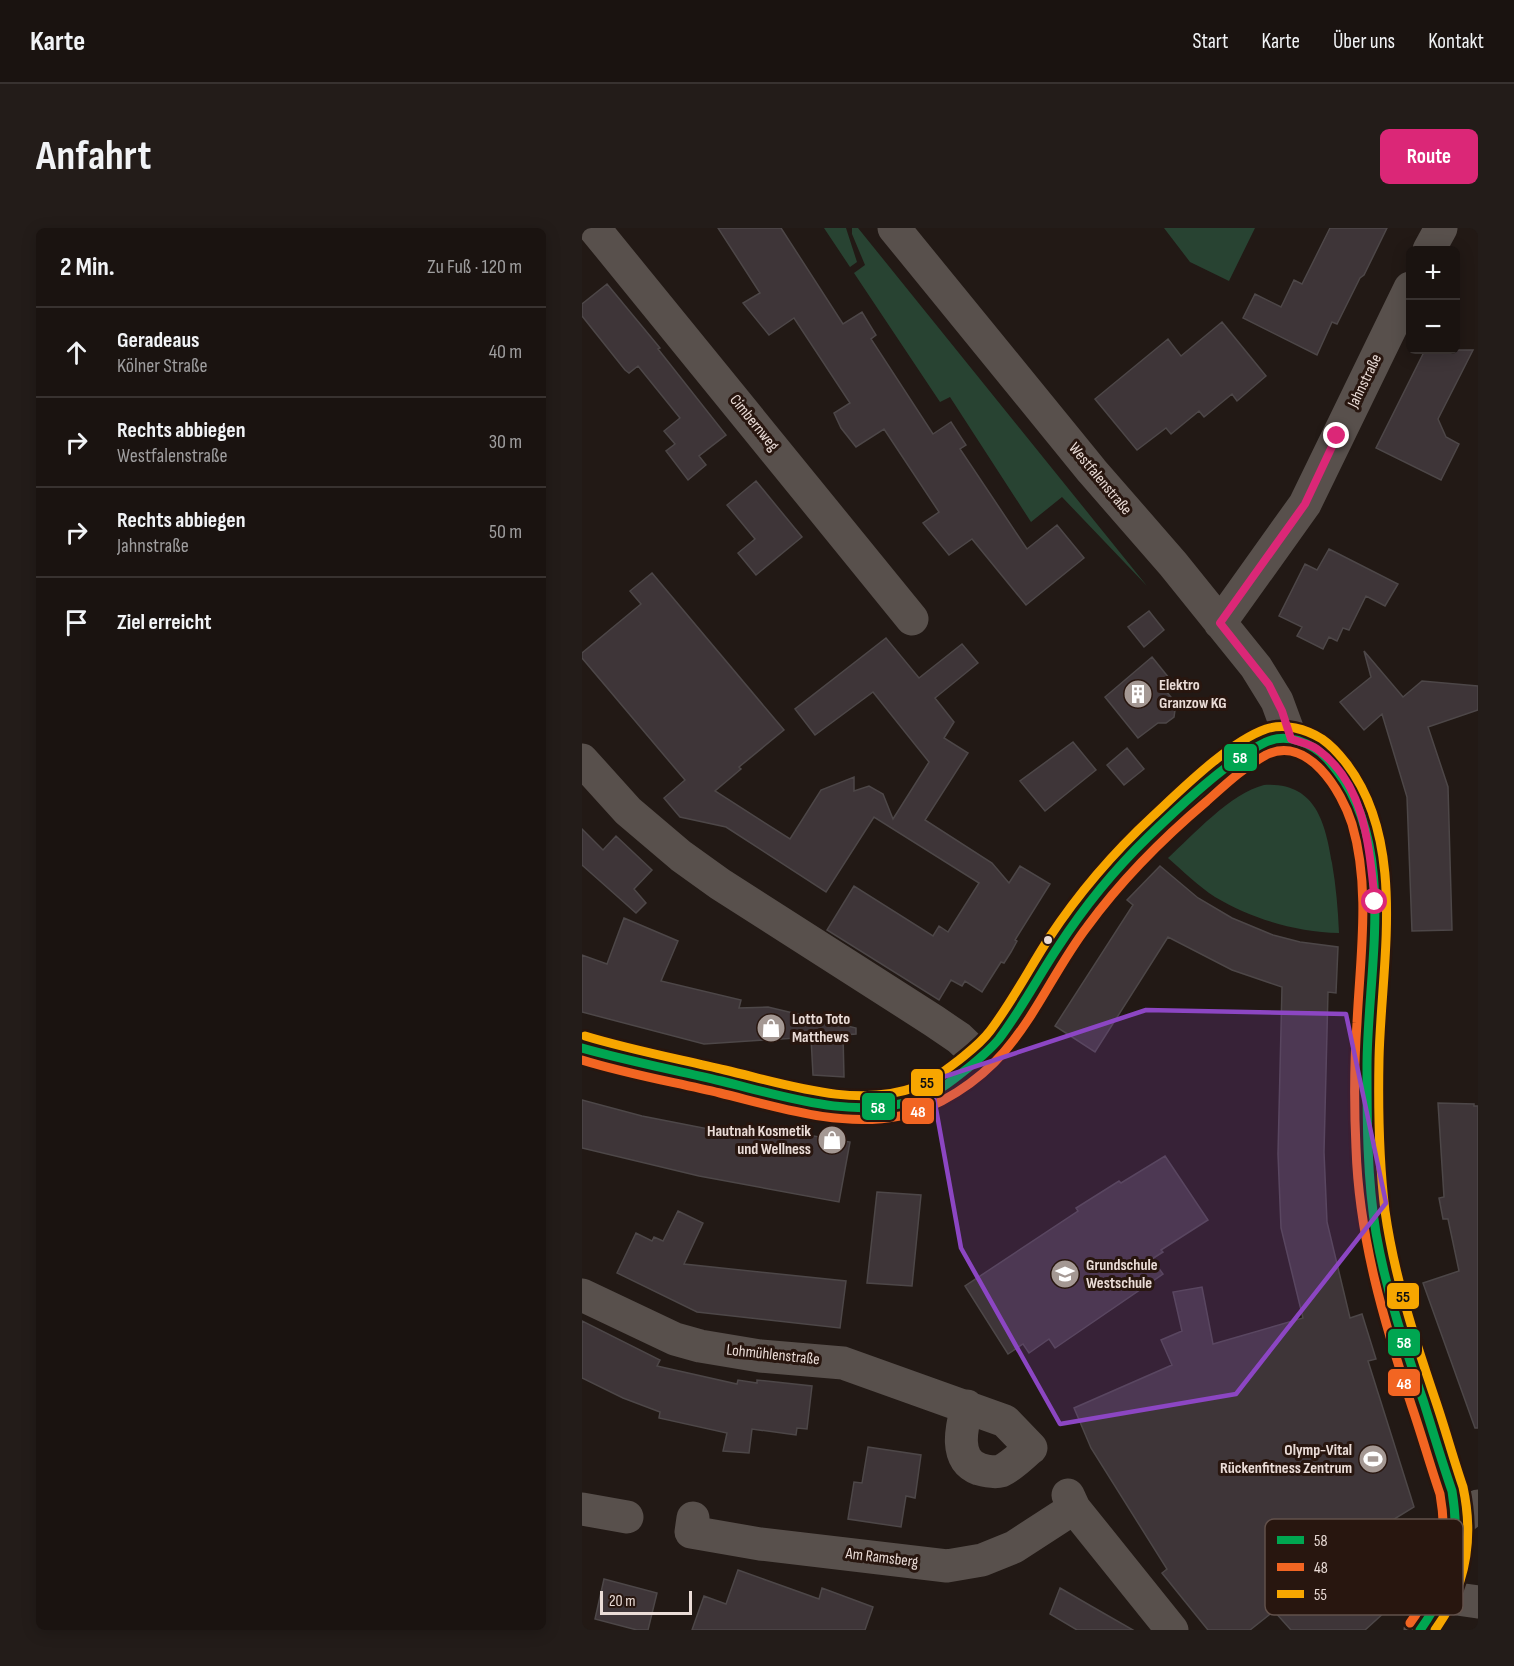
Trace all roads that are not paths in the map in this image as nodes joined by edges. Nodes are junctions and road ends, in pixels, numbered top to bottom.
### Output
1 (594, 228) edge
2 (894, 228) edge
3 (1441, 228) edge
4 (1431, 246) edge
5 (1406, 296) edge
6 (912, 619) dead end
7 (1220, 623) junction
8 (1291, 739) junction
9 (582, 760) edge
10 (582, 1048) edge
11 (980, 1058) junction
12 (582, 1295) edge
13 (967, 1406) dead end
14 (582, 1509) edge
15 (1468, 1514) edge
16 (627, 1517) dead end
17 (693, 1518) dead end
18 (1463, 1532) edge
19 (1463, 1600) edge
20 (1478, 1602) edge
21 (1430, 1615) edge
22 (1172, 1630) edge
23 (1420, 1630) edge

1 - 6 street, Cimbernweg
2 - 7 street, Westfalenstraße
3 - 4 street
5 - 7 street, Jahnstraße
7 - 8 street, Westfalenstraße
8 - 11 main road
8 - 15 main road
9 - 11 street
10 - 11 main road
12 - 13 street, Lohmühlenstraße
14 - 16 street
15 - 18 main road
17 - 22 street, Am Ramsberg
19 - 20 street
21 - 23 main road

